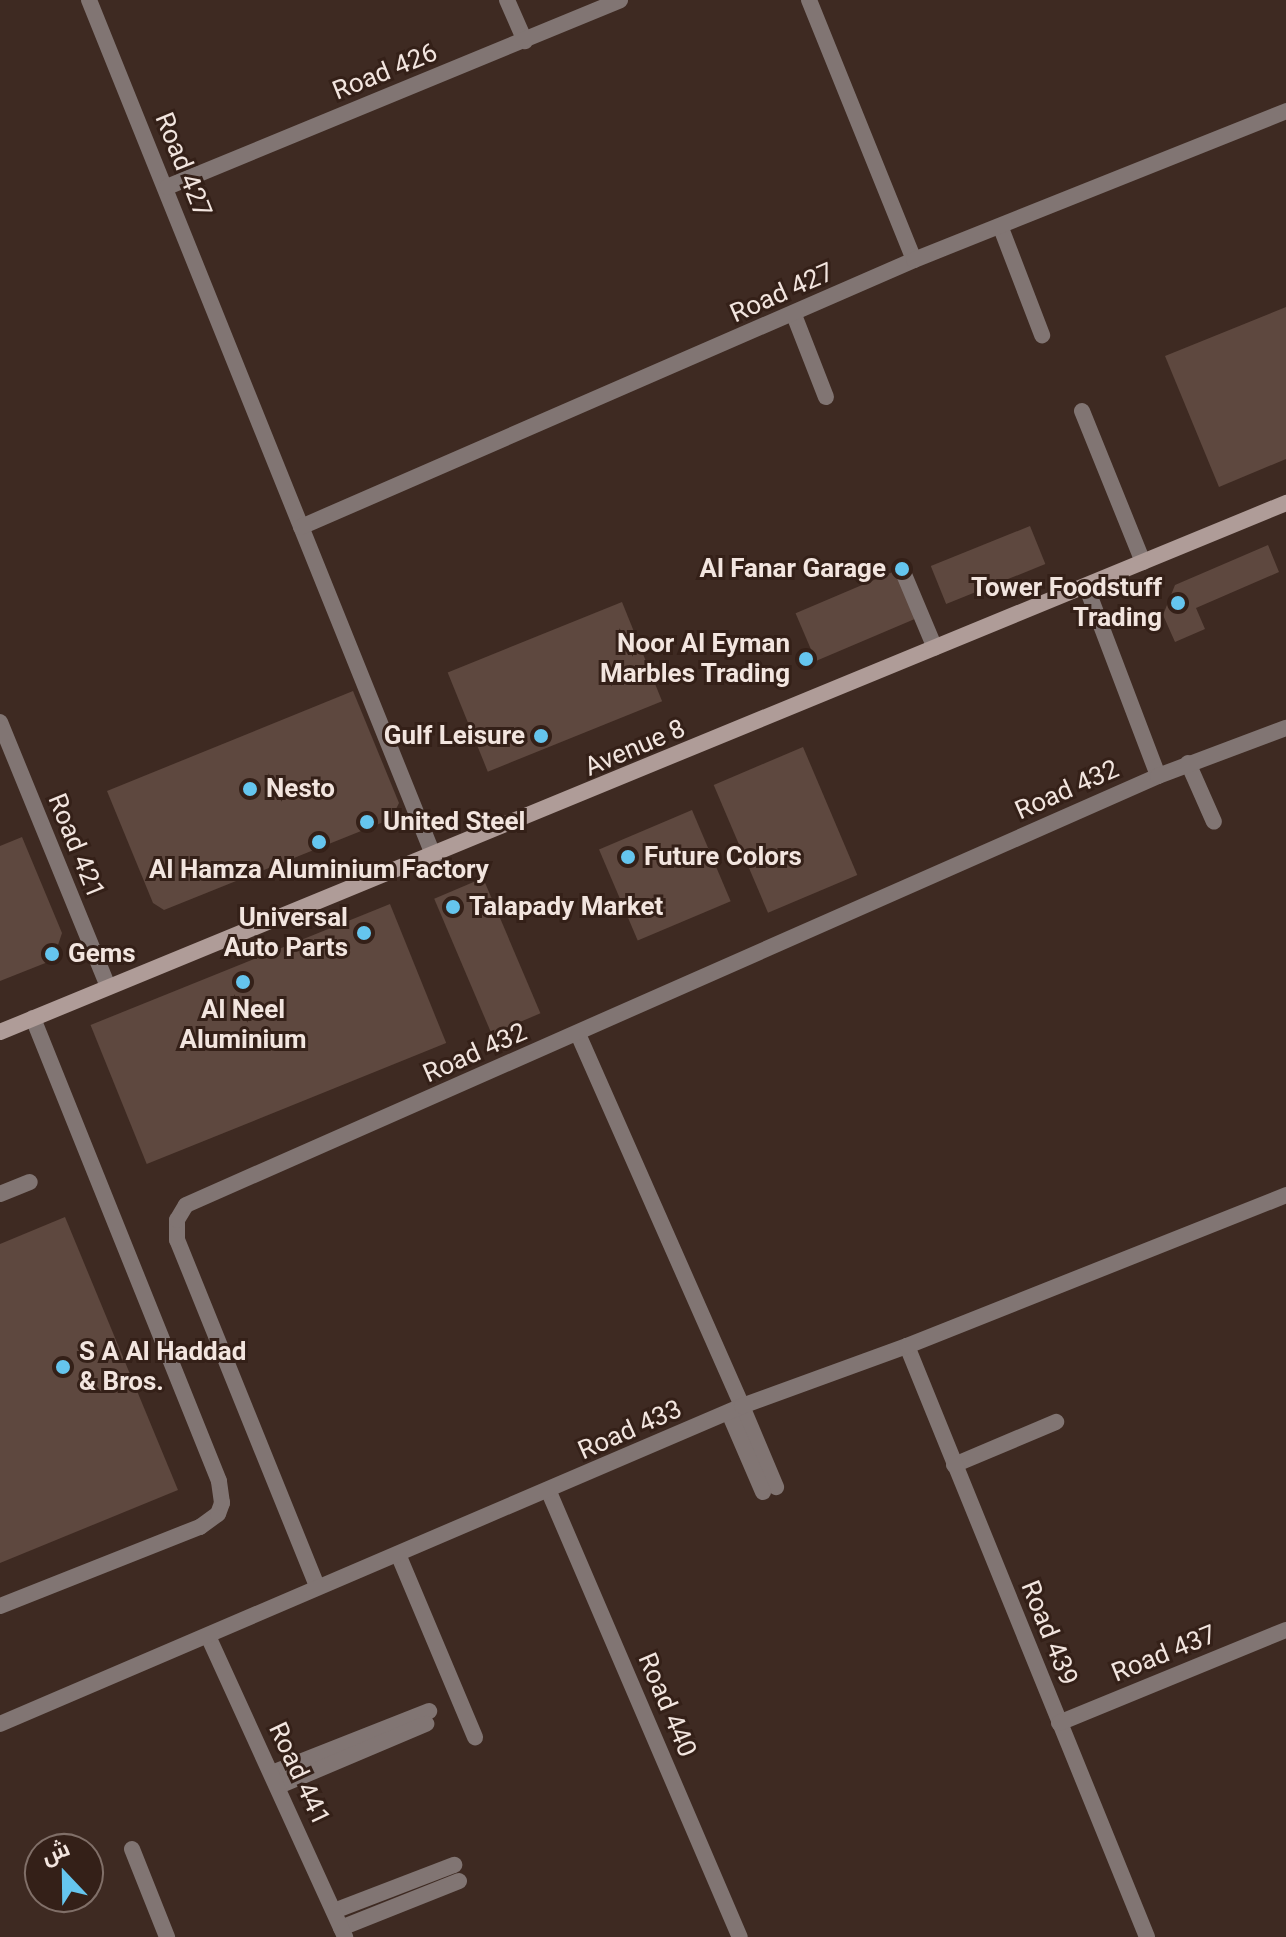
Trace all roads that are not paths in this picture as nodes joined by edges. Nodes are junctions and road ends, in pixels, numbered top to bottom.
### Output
1 (89, 0) edge
2 (507, 0) edge
3 (620, 0) edge
4 (809, 0) edge
5 (525, 41) junction
6 (1286, 111) edge
7 (167, 187) junction
8 (1001, 228) junction
9 (914, 260) junction
10 (794, 315) junction
11 (1042, 335) dead end
12 (826, 397) dead end
13 (1082, 411) dead end
14 (1286, 503) edge
15 (301, 527) junction
16 (1143, 562) junction
17 (903, 572) dead end
18 (1086, 586) junction
19 (935, 648) junction
20 (0, 722) edge
21 (1286, 728) edge
22 (1184, 765) junction
23 (1158, 776) junction
24 (1209, 824) dead end
25 (434, 857) junction
26 (108, 987) junction
27 (33, 1018) junction
28 (0, 1032) edge
29 (578, 1034) junction
30 (30, 1182) dead end
31 (0, 1194) edge
32 (1286, 1195) edge
33 (907, 1346) junction
34 (735, 1409) junction
35 (1056, 1422) dead end
36 (954, 1465) junction
37 (769, 1490) dead end
38 (549, 1492) junction
39 (398, 1554) junction
40 (317, 1586) junction
41 (0, 1606) edge
42 (1286, 1630) edge
43 (208, 1636) junction
44 (428, 1717) dead end
45 (1059, 1723) junction
46 (0, 1724) edge
47 (475, 1737) dead end
48 (276, 1780) junction
49 (132, 1849) dead end
50 (334, 1911) junction
51 (341, 1934) edge
52 (167, 1937) edge
53 (740, 1937) edge
54 (1147, 1937) edge

1 - 7 street, Road 427
2 - 5 street
3 - 5 street, Road 426
4 - 9 street
5 - 7 street, Road 426
6 - 8 street, Road 427
7 - 15 street, Road 427
8 - 9 street, Road 427
8 - 11 street
9 - 10 street, Road 427
10 - 12 street
10 - 15 street, Road 427
13 - 16 street
14 - 16 street, Avenue 8
15 - 25 street, Road 427
16 - 18 street, Avenue 8
17 - 19 street
18 - 19 street, Avenue 8
18 - 23 street, Road 432
19 - 25 street, Avenue 8
20 - 26 street, Road 421
21 - 22 street, Road 432
22 - 23 street, Road 432
22 - 24 street
23 - 29 street, Road 432
25 - 26 street, Avenue 8
26 - 27 street, Avenue 8
27 - 28 street, Avenue 8
27 - 41 street
29 - 34 street
29 - 40 street, Road 432
30 - 31 street
32 - 33 street, Road 433
33 - 34 street, Road 433
33 - 36 street, Road 439
34 - 37 street
34 - 38 street, Road 433
35 - 36 street
36 - 45 street, Road 439
38 - 39 street, Road 433
38 - 53 street, Road 440
39 - 40 street, Road 433
39 - 47 street
40 - 43 street, Road 433
42 - 45 street, Road 437
43 - 46 street, Road 433
43 - 48 street, Road 441
44 - 48 street
45 - 54 street, Road 439
48 - 50 street, Road 441
49 - 52 street
50 - 51 street, Road 441
50 - 51 street

